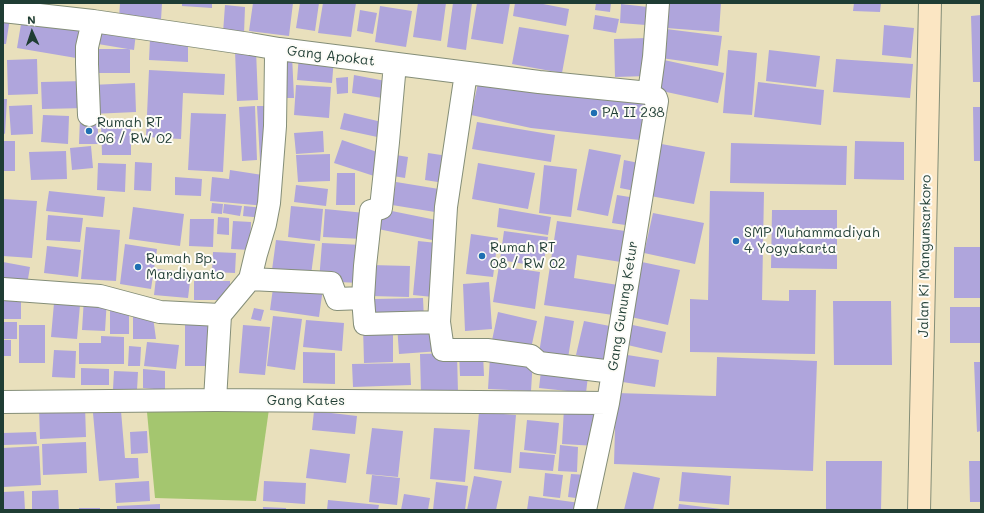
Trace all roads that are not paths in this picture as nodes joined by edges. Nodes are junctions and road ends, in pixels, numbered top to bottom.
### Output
1 (658, 3) edge
2 (930, 3) edge
3 (3, 11) edge
4 (93, 21) junction
5 (278, 49) junction
6 (395, 64) junction
7 (466, 73) junction
8 (653, 97) junction
9 (89, 115) dead end
10 (250, 279) junction
11 (3, 289) edge
12 (363, 298) junction
13 (220, 315) junction
14 (439, 322) junction
15 (613, 372) junction
16 (215, 400) junction
17 (3, 402) edge
18 (608, 403) junction
19 (585, 510) edge
20 (919, 510) edge

1 - 8 street, Gang Gunung Ketur
2 - 20 main road, Jalan Ki Mangunsarkoro
3 - 4 street, Gang Apokat
4 - 5 street, Gang Apokat
4 - 9 street
5 - 6 street, Gang Apokat
5 - 10 street
6 - 7 street, Gang Apokat
6 - 12 street
7 - 8 street, Gang Apokat
7 - 14 street
8 - 15 street, Gang Gunung Ketur
10 - 12 street
10 - 13 street
11 - 13 street
12 - 14 street
13 - 16 street
14 - 15 street
15 - 18 street, Gang Gunung Ketur
16 - 17 street, Gang Kates
16 - 18 street, Gang Kates
18 - 19 street, Gang Gunung Ketur

